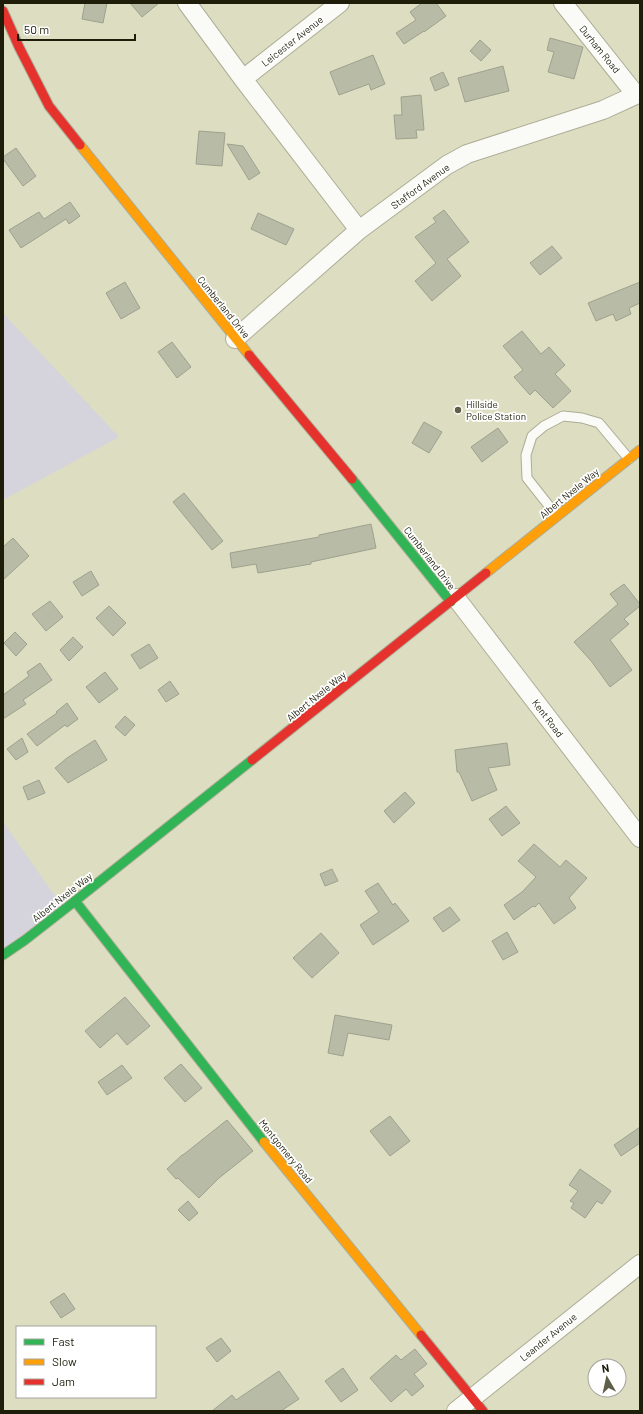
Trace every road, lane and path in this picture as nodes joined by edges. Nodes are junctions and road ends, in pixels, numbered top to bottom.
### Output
1 (187, 3) edge
2 (340, 3) edge
3 (563, 3) edge
4 (3, 11) edge
5 (243, 79) junction
6 (638, 94) edge
7 (360, 230) junction
8 (235, 339) junction
9 (640, 450) edge
10 (629, 459) junction
11 (558, 516) junction
12 (454, 600) junction
13 (640, 838) edge
14 (75, 901) junction
15 (3, 955) edge
16 (640, 1264) edge
17 (477, 1404) edge
18 (456, 1411) edge

1 - 5 street
2 - 5 street, Leicester Avenue
3 - 6 street, Durham Road
4 - 8 street, Cumberland Drive
5 - 7 street
6 - 7 street, Stafford Avenue
7 - 8 street, Stafford Avenue
8 - 12 street, Cumberland Drive
9 - 10 street, Albert Nxele Way
10 - 11 street, Albert Nxele Way
10 - 11 lane
11 - 12 street, Albert Nxele Way
12 - 13 street, Kent Road
12 - 14 street, Albert Nxele Way
14 - 15 street, Albert Nxele Way
14 - 17 street, Montgomery Road
16 - 17 street, Leander Avenue
17 - 18 street, Leander Avenue

